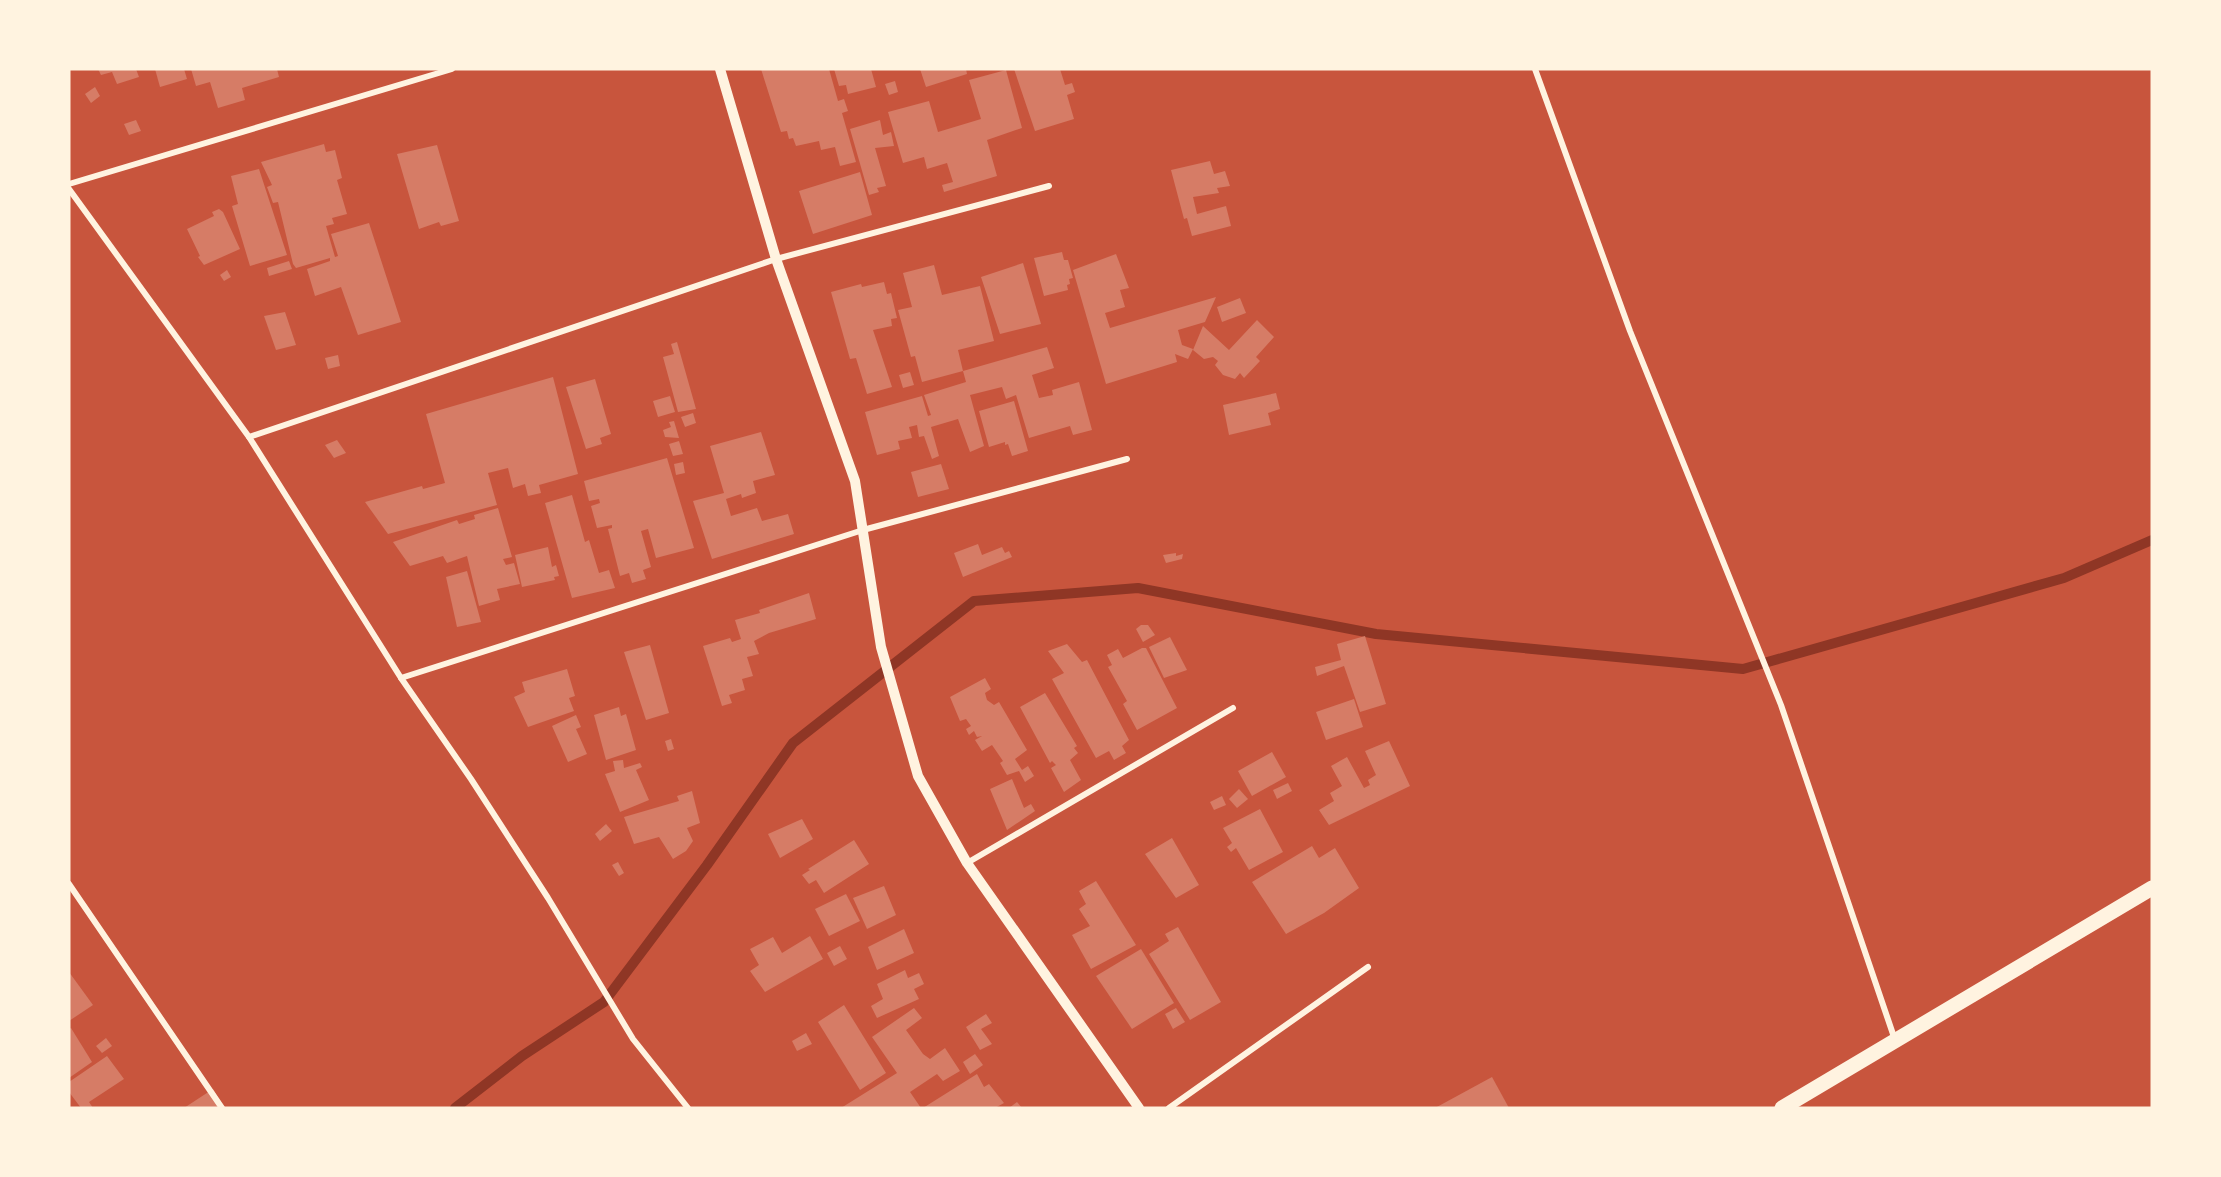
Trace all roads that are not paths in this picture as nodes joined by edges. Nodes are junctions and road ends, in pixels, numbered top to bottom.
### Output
1 (452, 69) edge
2 (720, 69) edge
3 (1534, 69) edge
4 (1049, 186) dead end
5 (69, 187) edge
6 (776, 259) junction
7 (249, 437) junction
8 (1127, 459) dead end
9 (863, 530) junction
10 (401, 678) junction
11 (1233, 708) dead end
12 (967, 863) junction
13 (69, 884) edge
14 (2152, 888) edge
15 (1368, 967) dead end
16 (1895, 1040) junction
17 (222, 1108) edge
18 (688, 1108) edge
19 (1139, 1108) edge
20 (1169, 1108) edge
21 (1782, 1108) edge

1 - 5 street
2 - 6 street
3 - 16 street
4 - 6 street
5 - 7 street
6 - 7 street
6 - 9 street
7 - 10 street
8 - 9 street
9 - 10 street
9 - 12 street
10 - 18 street
11 - 12 street
12 - 19 street
13 - 17 street
14 - 16 main road
15 - 20 street
16 - 21 main road

